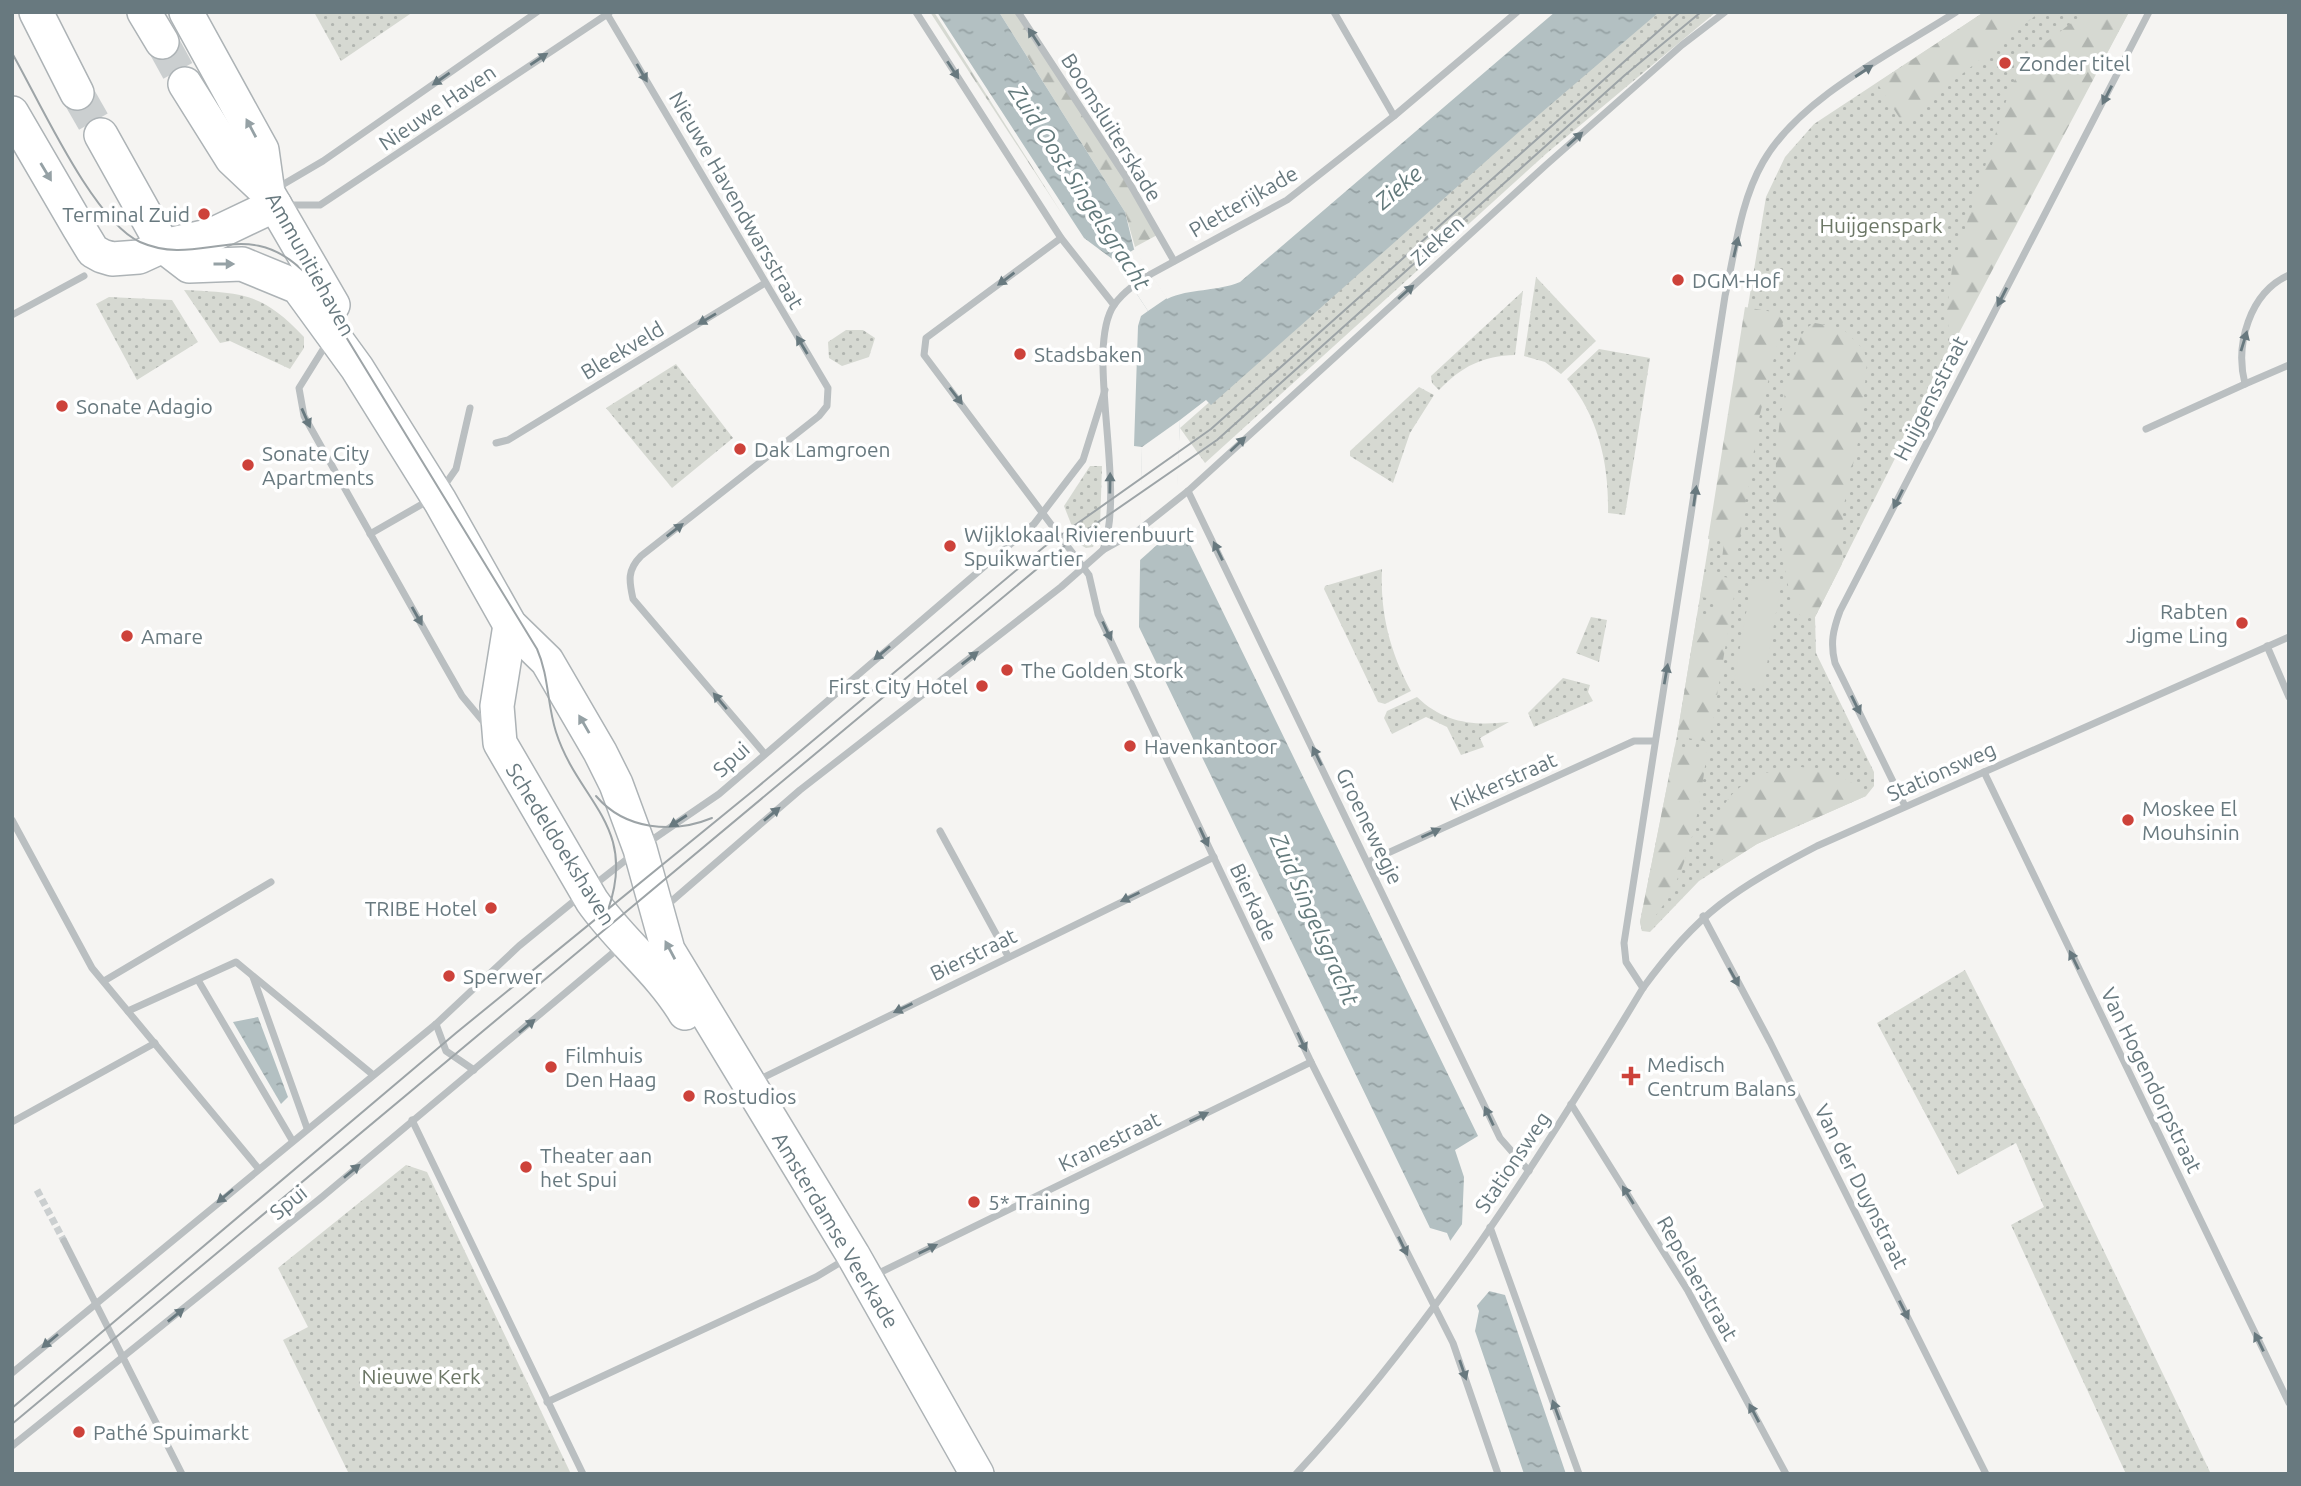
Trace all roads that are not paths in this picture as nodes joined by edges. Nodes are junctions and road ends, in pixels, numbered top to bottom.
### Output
1 (36, 12) edge
2 (144, 12) edge
3 (186, 12) edge
4 (537, 12) edge
5 (916, 12) edge
6 (1018, 12) edge
7 (1334, 12) edge
8 (1517, 12) edge
9 (1725, 12) edge
10 (1956, 12) edge
11 (2150, 12) edge
12 (608, 13) edge
13 (162, 42) tunnel mouth
14 (185, 84) tunnel mouth
15 (77, 93) tunnel mouth
16 (12, 113) edge
17 (1394, 116) junction
18 (101, 135) tunnel mouth
19 (272, 199) junction
20 (1061, 238) junction
21 (151, 251) junction
22 (1174, 261) junction
23 (2289, 275) edge
24 (84, 276) dead end
25 (765, 283) junction
26 (1114, 305) junction
27 (12, 315) edge
28 (331, 336) junction
29 (2289, 365) edge
30 (357, 368) junction
31 (2245, 384) junction
32 (1105, 390) junction
33 (470, 408) dead end
34 (2146, 429) dead end
35 (496, 443) dead end
36 (1188, 491) junction
37 (436, 496) junction
38 (1045, 513) junction
39 (370, 534) junction
40 (1103, 550) junction
41 (1085, 568) junction
42 (510, 625) junction
43 (2289, 637) edge
44 (2267, 646) junction
45 (2289, 697) edge
46 (1654, 741) junction
47 (500, 743) junction
48 (764, 753) junction
49 (1984, 772) junction
50 (1905, 806) junction
51 (12, 820) edge
52 (940, 831) dead end
53 (640, 849) junction
54 (1213, 857) junction
55 (1368, 862) junction
56 (271, 883) dead end
57 (586, 892) junction
58 (1703, 916) junction
59 (642, 927) junction
60 (1008, 956) junction
61 (253, 976) junction
62 (198, 980) junction
63 (104, 981) junction
64 (1643, 988) junction
65 (128, 1011) junction
66 (436, 1024) junction
67 (155, 1043) junction
68 (1311, 1062) junction
69 (474, 1070) junction
70 (372, 1074) junction
71 (749, 1085) junction
72 (1571, 1104) junction
73 (412, 1120) junction
74 (12, 1122) edge
75 (307, 1128) junction
76 (292, 1140) junction
77 (258, 1168) junction
78 (1529, 1171) junction
79 (1490, 1227) junction
80 (64, 1241) tunnel mouth
81 (853, 1271) junction
82 (96, 1302) junction
83 (1436, 1307) junction
84 (123, 1358) junction
85 (12, 1373) edge
86 (547, 1402) junction
87 (2289, 1403) edge
88 (12, 1446) edge
89 (182, 1474) edge
90 (583, 1474) edge
91 (955, 1474) edge
92 (977, 1474) edge
93 (1296, 1474) edge
94 (1498, 1474) edge
95 (1579, 1474) edge
96 (1786, 1474) edge
97 (1986, 1474) edge

1 - 15 street
2 - 13 street
19 -> 3 street, Ammunitiehaven
4 -> 19 street, Nieuwe Haven
5 -> 20 street
22 -> 6 street, Boomsluiterskade
7 - 17 street
8 - 17 street, Pletterijkade
36 -> 9 street, Zieken
46 -> 10 street
11 -> 50 street, Huijgensstraat
19 -> 12 street, Nieuwe Haven
12 -> 25 street, Nieuwe Havendwarsstraat
14 - 19 street
16 -> 21 street
17 - 22 street, Pletterijkade
18 - 21 street
19 - 21 street
19 - 30 street, Ammunitiehaven
20 - 26 street
20 -> 38 street, Bierkade
21 -> 28 street, Ammunitiehaven
22 - 26 street, Pletterijkade
31 -> 23 street
24 - 27 street
25 -> 35 street, Bleekveld
48 -> 25 street, Nieuwe Havendwarsstraat
26 - 32 street
28 - 30 street, Ammunitiehaven
28 -> 39 street, Schedeldoekshaven
29 - 31 street
30 - 37 street, Ammunitiehaven
31 - 34 street
32 - 38 street
40 -> 32 street
33 - 37 street
36 - 40 street, Zieken
55 -> 36 street, Groenewegje
37 - 39 street
37 - 42 street, Ammunitiehaven
38 - 41 street, Bierkade
38 -> 48 street, Spui
39 -> 47 street, Schedeldoekshaven
40 - 41 street
41 -> 54 street, Bierkade
59 -> 41 street, Spui
42 - 47 street, Schedeldoekshaven
53 -> 42 street, Ammunitiehaven
43 - 44 street, Stationsweg
44 - 45 street
44 - 49 street, Stationsweg
55 -> 46 street, Kikkerstraat
46 - 64 street
47 - 57 street, Schedeldoekshaven
48 -> 53 street, Spui
49 - 50 street, Stationsweg
87 -> 49 street, Van Hogendorpstraat
50 - 58 street, Stationsweg
51 - 63 street
52 - 60 street
53 - 57 street, Spui
53 - 59 street, Ammunitiehaven
54 -> 60 street, Bierstraat
54 -> 68 street, Bierkade
78 -> 55 street, Groenewegje
56 - 63 street
57 - 59 street, Schedeldoekshaven
57 - 66 street, Spui
58 - 64 street, Stationsweg
58 -> 97 street, Van der Duynstraat
69 -> 59 street, Spui
71 -> 59 street, Amsterdamse Veerkade
59 - 81 street, Amsterdamse Veerkade
60 -> 71 street, Bierstraat
61 - 62 street
61 - 70 street
61 - 75 street
62 - 65 street
62 - 76 street
63 - 65 street
64 - 72 street, Stationsweg
65 - 67 street
66 - 69 street
66 - 70 street, Spui
67 - 74 street
67 - 77 street
81 -> 68 street, Kranestraat
68 -> 83 street, Bierkade
69 - 73 street, Spui
70 - 75 street, Spui
71 - 81 street, Amsterdamse Veerkade
72 - 78 street, Stationsweg
96 -> 72 street, Repelaerstraat
84 -> 73 street, Spui
73 - 86 street
75 - 76 street, Spui
76 - 77 street, Spui
77 -> 82 street, Spui
78 - 79 street, Stationsweg
79 - 83 street, Stationsweg
95 -> 79 street
80 - 82 street
81 - 86 street, Kranestraat
81 - 91 street, Amsterdamse Veerkade
81 - 92 street, Amsterdamse Veerkade
82 - 84 street
82 -> 85 street, Spui
83 - 93 street, Stationsweg
83 -> 94 street, Bierkade
84 - 88 street, Spui
84 - 89 street
86 - 90 street

